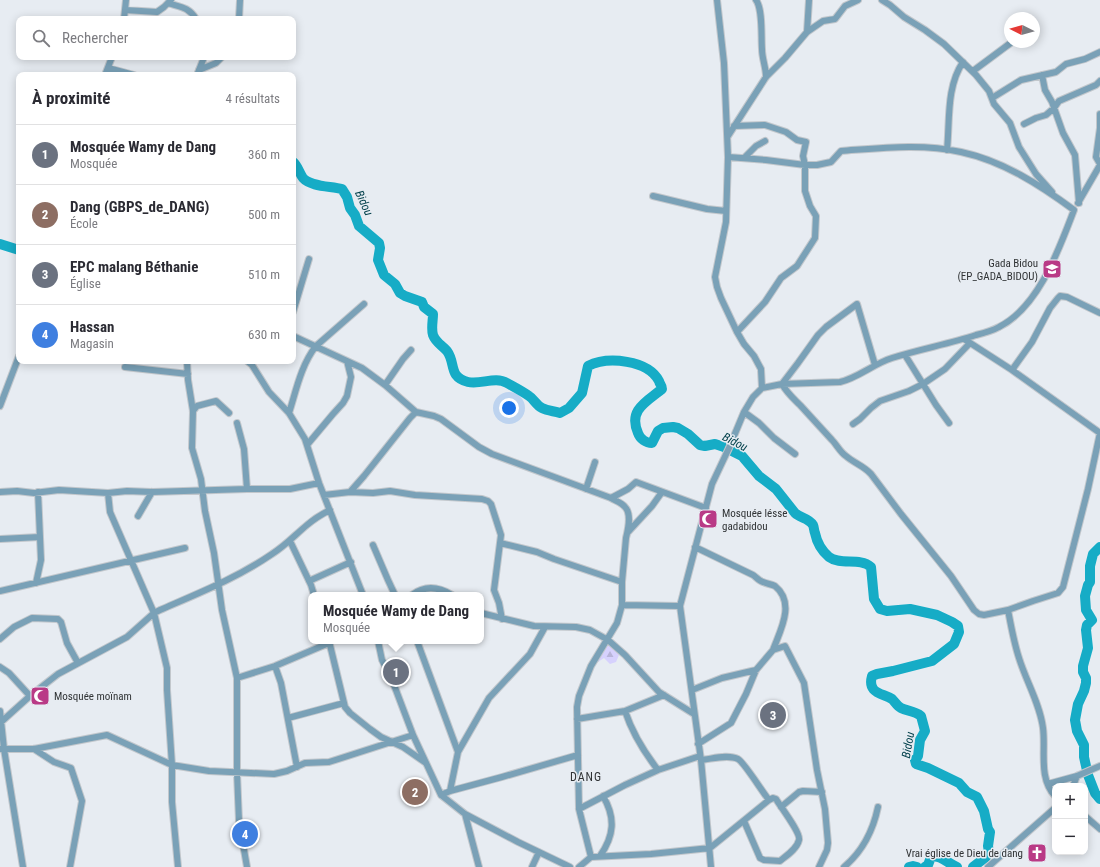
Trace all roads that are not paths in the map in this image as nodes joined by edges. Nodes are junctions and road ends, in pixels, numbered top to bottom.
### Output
1 (126, 0) edge
2 (240, 0) edge
3 (717, 0) edge
4 (756, 0) edge
5 (809, 0) edge
6 (858, 0) edge
7 (882, 0) edge
8 (170, 2) edge
9 (125, 10) junction
10 (124, 16) edge
11 (194, 16) edge
12 (238, 16) edge
13 (807, 32) junction
14 (1004, 48) edge
15 (1100, 52) edge
16 (111, 60) edge
17 (203, 60) edge
18 (219, 60) edge
19 (963, 62) junction
20 (108, 68) junction
21 (973, 71) junction
22 (106, 72) edge
23 (123, 72) edge
24 (198, 72) edge
25 (200, 72) edge
26 (1042, 75) junction
27 (766, 77) junction
28 (1100, 81) edge
29 (992, 98) junction
30 (1054, 108) junction
31 (1100, 114) edge
32 (1024, 124) dead end
33 (734, 126) junction
34 (728, 136) junction
35 (765, 141) dead end
36 (947, 150) junction
37 (728, 157) junction
38 (744, 158) junction
39 (1100, 164) edge
40 (805, 165) junction
41 (653, 196) dead end
42 (1055, 196) junction
43 (1079, 203) junction
44 (1074, 210) junction
45 (726, 211) junction
46 (309, 259) dead end
47 (296, 302) edge
48 (364, 304) dead end
49 (1100, 313) edge
50 (737, 332) junction
51 (296, 337) edge
52 (964, 339) junction
53 (970, 343) junction
54 (316, 346) junction
55 (411, 350) dead end
56 (905, 355) junction
57 (347, 361) junction
58 (16, 364) edge
59 (187, 364) edge
60 (250, 364) edge
61 (875, 365) junction
62 (125, 367) dead end
63 (1012, 370) junction
64 (188, 374) junction
65 (782, 384) junction
66 (923, 384) junction
67 (385, 385) junction
68 (762, 388) junction
69 (0, 406) edge
70 (193, 411) junction
71 (416, 412) junction
72 (744, 412) junction
73 (229, 413) dead end
74 (289, 413) junction
75 (237, 423) dead end
76 (949, 423) dead end
77 (853, 424) dead end
78 (307, 445) junction
79 (795, 454) dead end
80 (595, 462) dead end
81 (319, 483) junction
82 (247, 489) junction
83 (586, 489) junction
84 (203, 490) junction
85 (0, 492) edge
86 (38, 492) junction
87 (152, 492) junction
88 (350, 492) junction
89 (662, 492) junction
90 (108, 493) junction
91 (324, 495) junction
92 (611, 498) junction
93 (706, 508) junction
94 (330, 510) junction
95 (138, 516) dead end
96 (628, 532) junction
97 (40, 537) junction
98 (0, 539) edge
99 (290, 541) junction
100 (500, 543) junction
101 (372, 545) dead end
102 (695, 547) junction
103 (185, 548) dead end
104 (131, 561) junction
105 (351, 562) junction
106 (309, 581) junction
107 (622, 582) junction
108 (36, 583) junction
109 (219, 585) junction
110 (0, 591) edge
111 (313, 592) edge
112 (362, 592) edge
113 (394, 592) edge
114 (419, 592) edge
115 (446, 592) edge
116 (622, 605) junction
117 (680, 606) junction
118 (1008, 610) junction
119 (154, 614) junction
120 (484, 614) edge
121 (502, 620) junction
122 (545, 627) junction
123 (0, 639) edge
124 (608, 640) junction
125 (324, 644) edge
126 (329, 644) edge
127 (379, 644) edge
128 (418, 644) edge
129 (773, 650) junction
130 (78, 663) junction
131 (275, 666) junction
132 (0, 667) edge
133 (756, 670) junction
134 (237, 678) junction
135 (692, 690) junction
136 (30, 696) junction
137 (664, 696) junction
138 (344, 703) junction
139 (0, 711) edge
140 (624, 711) junction
141 (694, 714) junction
142 (288, 718) junction
143 (577, 719) junction
144 (1, 722) edge
145 (413, 735) junction
146 (392, 742) junction
147 (698, 744) junction
148 (2, 749) edge
149 (34, 749) junction
150 (458, 752) junction
151 (578, 755) junction
152 (700, 758) junction
153 (427, 764) junction
154 (172, 765) junction
155 (1100, 766) edge
156 (297, 767) junction
157 (658, 770) junction
158 (237, 773) junction
159 (1077, 776) junction
160 (1074, 783) edge
161 (1048, 784) junction
162 (450, 791) junction
163 (822, 792) junction
164 (1052, 792) edge
165 (441, 795) junction
166 (603, 796) junction
167 (769, 800) junction
168 (781, 807) junction
169 (878, 808) dead end
170 (579, 809) junction
171 (1052, 811) edge
172 (465, 814) junction
173 (1088, 819) edge
174 (744, 821) junction
175 (1100, 829) edge
176 (710, 848) junction
177 (539, 852) junction
178 (600, 856) junction
179 (591, 857) junction
180 (781, 864) edge
181 (23, 867) edge
182 (70, 867) edge
183 (178, 867) edge
184 (247, 867) edge
185 (479, 867) edge
186 (532, 867) edge
187 (570, 867) edge
188 (578, 867) edge
189 (711, 867) edge
190 (819, 867) edge
191 (844, 867) edge
192 (988, 867) edge

1 - 9 street
2 - 12 street
3 - 34 street
4 - 27 street
5 - 13 street
6 - 13 street
7 - 19 street
8 - 9 street
8 - 11 street
9 - 10 street
13 - 27 street
14 - 21 street
15 - 26 street
16 - 20 street
17 - 24 street
18 - 25 street
19 - 21 street
19 - 36 street
20 - 22 street
20 - 23 street
21 - 29 street
26 - 29 street
26 - 30 street
27 - 33 street
28 - 30 street
29 - 42 street
30 - 32 street
30 - 43 street
31 - 39 street
33 - 34 street
33 - 40 street
34 - 37 street
35 - 38 street
36 - 40 street
36 - 42 street
37 - 38 street
37 - 45 street
38 - 40 street
39 - 43 street
40 - 50 street
41 - 45 street
42 - 44 street
43 - 44 street
44 - 52 street
45 - 50 street
46 - 47 street
48 - 54 street
49 - 63 street
50 - 68 street
51 - 54 street
52 - 53 street
52 - 56 street
53 - 63 street
53 - 66 street
54 - 57 street
54 - 74 street
55 - 67 street
56 - 61 street
56 - 66 street
57 - 67 street
57 - 78 street
58 - 69 street
59 - 64 street
60 - 74 street
61 - 65 street
61 - 65 street
62 - 64 street
63 - 118 street
64 - 70 street
65 - 68 street
65 - 118 street
66 - 76 street
66 - 77 street
67 - 71 street
68 - 72 street
70 - 73 street
70 - 84 street
71 - 83 street
71 - 88 street
72 - 79 street
72 - 93 street
74 - 78 street
75 - 82 street
78 - 81 street
80 - 83 street
81 - 82 street
81 - 91 street
82 - 84 street
83 - 92 street
84 - 87 street
84 - 109 street
85 - 86 street
86 - 90 street
86 - 97 street
87 - 90 street
87 - 95 street
88 - 91 street
88 - 100 street
89 - 92 street
89 - 93 street
89 - 96 street
90 - 104 street
91 - 94 street
92 - 96 street
93 - 102 street
94 - 99 street
94 - 105 street
96 - 107 street
97 - 98 street
97 - 108 street
99 - 106 street
99 - 109 street
100 - 107 street
100 - 121 street
101 - 113 street
102 - 117 street
102 - 129 street
103 - 104 street
104 - 108 street
104 - 119 street
105 - 106 street
105 - 112 street
106 - 111 street
107 - 116 street
108 - 110 street
109 - 119 street
109 - 134 street
114 - 115 street
116 - 117 street
116 - 124 street
117 - 135 street
118 - 161 street
119 - 130 street
119 - 154 street
120 - 121 street
121 - 122 street
122 - 124 street
122 - 150 street
123 - 130 street
124 - 137 street
124 - 143 street
125 - 131 street
126 - 138 street
127 - 145 street
128 - 150 street
129 - 133 street
129 - 163 street
130 - 136 street
131 - 134 street
131 - 142 street
132 - 136 street
133 - 135 street
133 - 147 street
134 - 158 street
135 - 141 street
136 - 144 street
137 - 140 street
137 - 141 street
138 - 142 street
138 - 146 street
139 - 144 street
140 - 143 street
140 - 157 street
141 - 147 street
142 - 156 street
143 - 151 street
144 - 148 street
145 - 146 street
145 - 153 street
146 - 153 street
146 - 156 street
147 - 152 street
148 - 149 street
148 - 181 street
149 - 154 street
149 - 182 street
150 - 162 street
151 - 162 street
151 - 170 street
152 - 157 street
152 - 167 street
152 - 176 street
153 - 165 street
154 - 158 street
154 - 183 street
155 - 159 street
156 - 158 street
157 - 166 street
158 - 184 street
159 - 160 street
159 - 161 street
161 - 164 street
162 - 165 street
163 - 168 street
163 - 190 street
165 - 172 street
166 - 170 street
166 - 178 street
167 - 168 street
167 - 174 street
168 - 180 street
169 - 191 street
170 - 179 street
171 - 192 street
172 - 177 street
172 - 185 street
173 - 175 street
174 - 176 street
174 - 180 street
176 - 178 street
176 - 189 street
177 - 186 street
177 - 187 street
178 - 179 street
179 - 188 street

